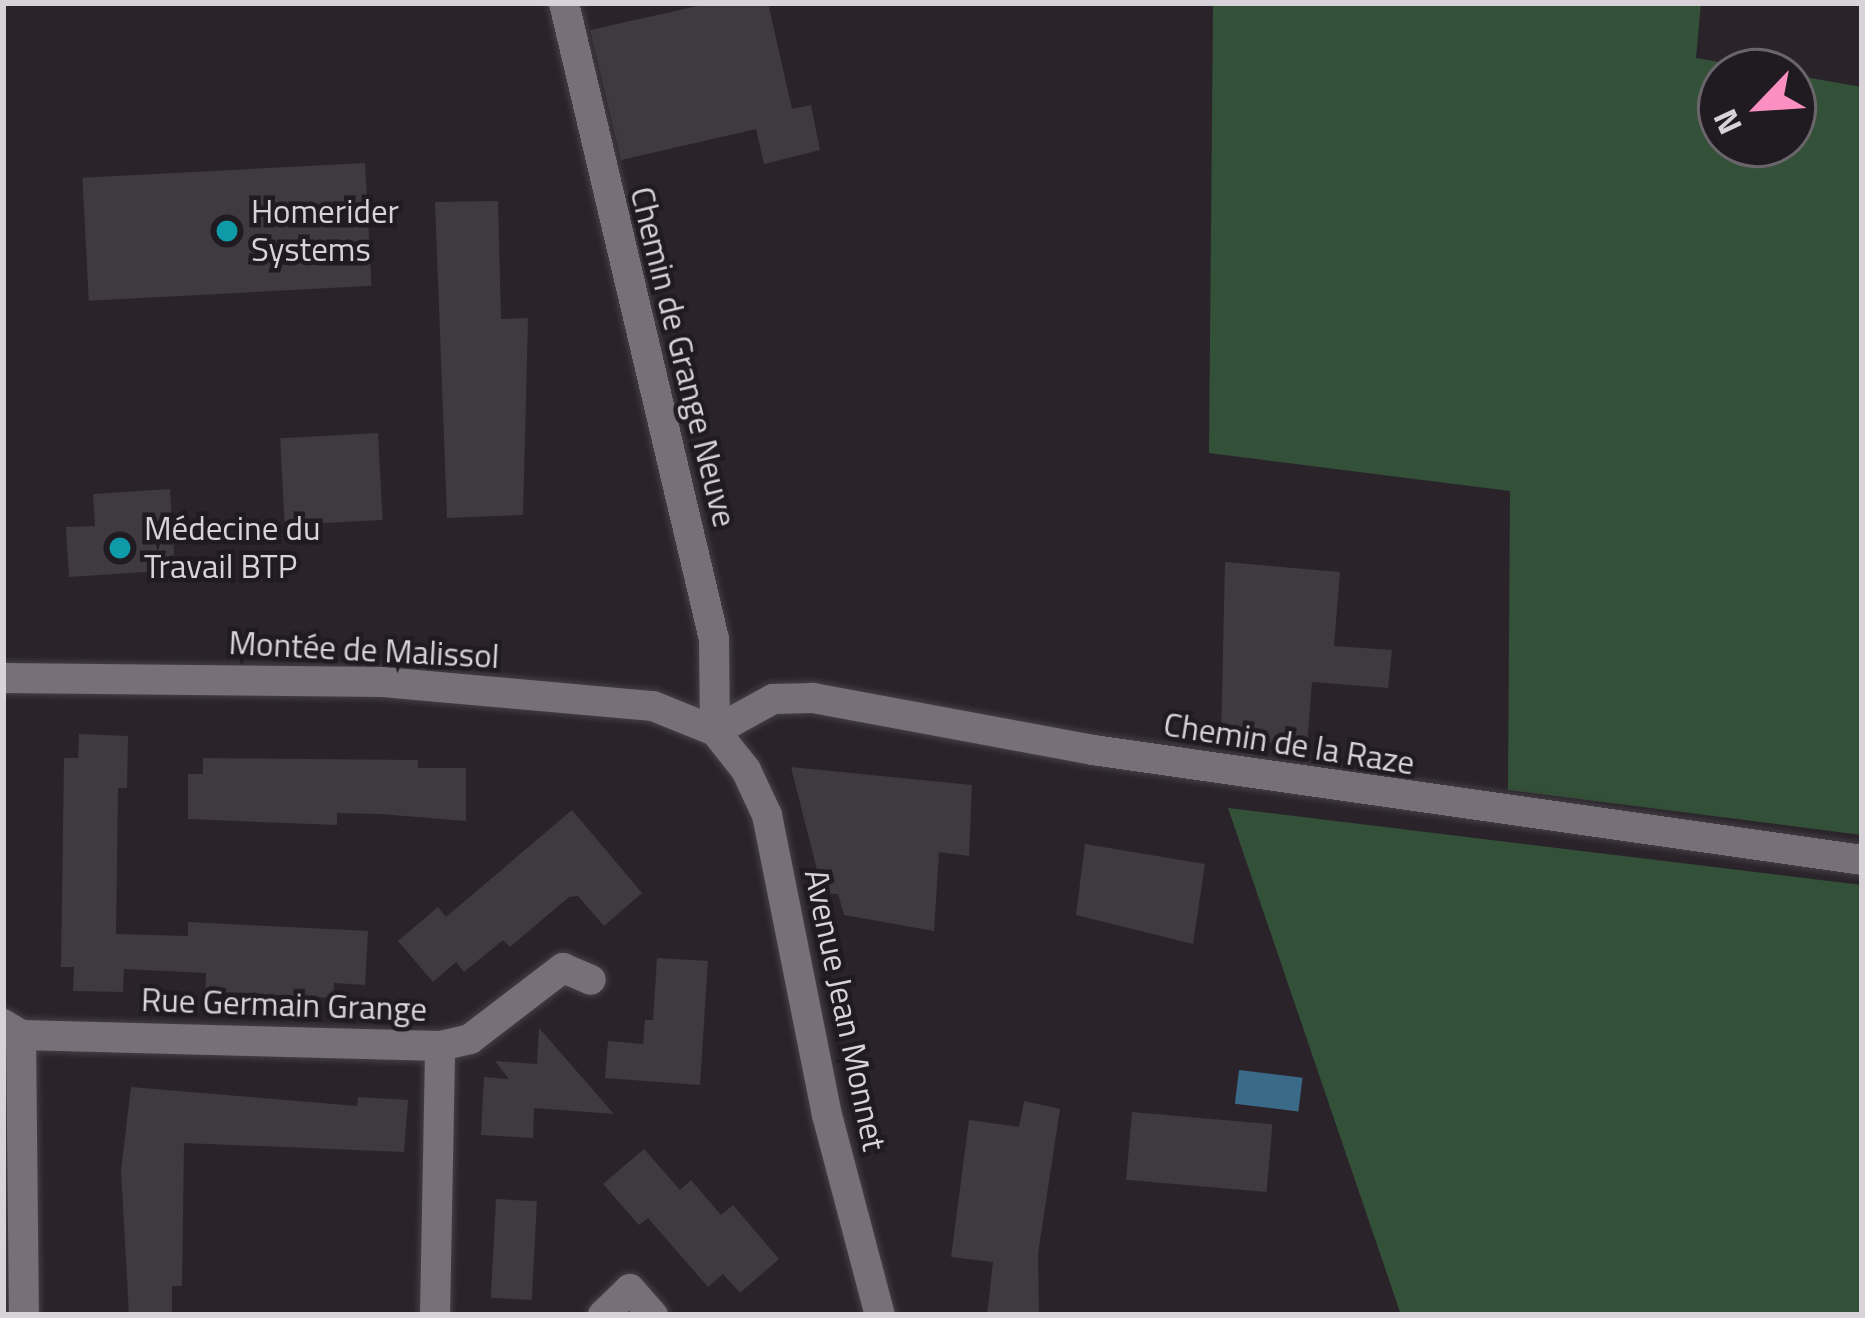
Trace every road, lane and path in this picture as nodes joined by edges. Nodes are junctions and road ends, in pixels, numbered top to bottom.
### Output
1 (563, 3) edge
2 (3, 678) edge
3 (715, 731) junction
4 (1862, 860) edge
5 (591, 980) dead end
6 (12, 1029) edge
7 (440, 1046) junction
8 (24, 1315) edge
9 (435, 1315) edge
10 (603, 1315) edge
11 (653, 1315) edge
12 (880, 1315) edge

1 - 3 street, Chemin de Grange Neuve
2 - 3 street, Montée de Malissol
3 - 4 street, Chemin de la Raze
3 - 12 street, Avenue Jean Monnet
5 - 7 street, Rue Germain Grange
6 - 7 street, Rue Germain Grange
6 - 8 street
7 - 9 street
10 - 11 street

